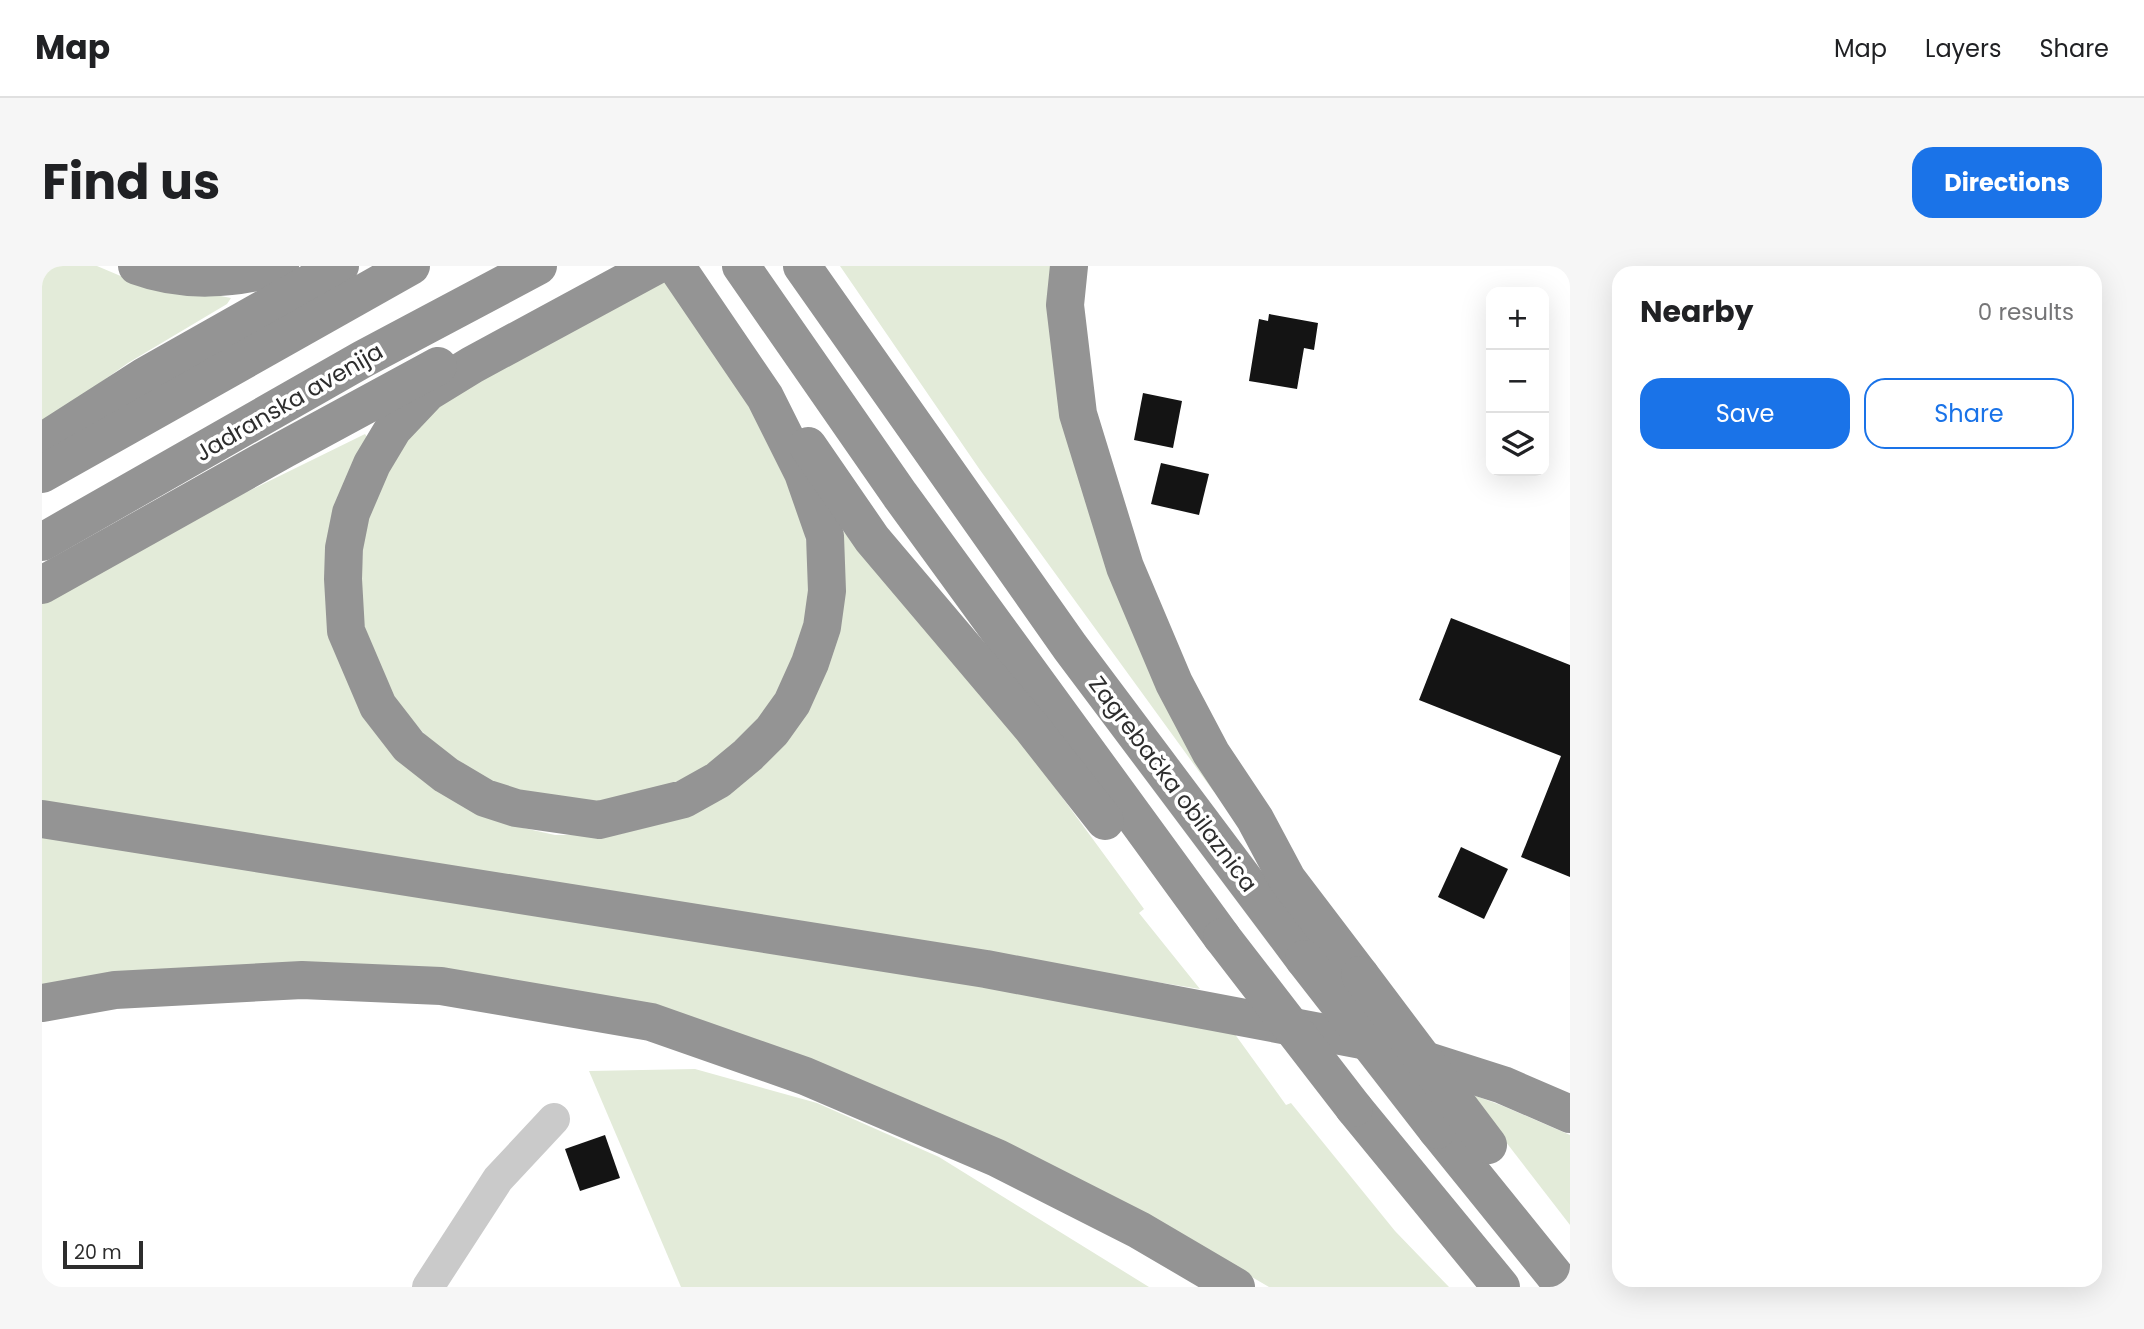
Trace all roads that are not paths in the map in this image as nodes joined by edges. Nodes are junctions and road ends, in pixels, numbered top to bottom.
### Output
1 (137, 266) edge
2 (280, 266) edge
3 (340, 266) edge
4 (411, 266) edge
5 (538, 266) edge
6 (626, 266) edge
7 (655, 266) edge
8 (677, 266) edge
9 (741, 266) edge
10 (802, 266) edge
11 (1069, 266) edge
12 (765, 397) junction
13 (42, 442) edge
14 (42, 474) edge
15 (42, 542) edge
16 (42, 585) edge
17 (42, 818) edge
18 (1222, 937) junction
19 (42, 1003) edge
20 (1570, 1114) edge
21 (554, 1119) dead end
22 (1512, 1222) junction
23 (428, 1287) edge
24 (1236, 1287) edge
25 (1501, 1287) edge
26 (1564, 1287) edge

1 - 2 highway
3 - 13 highway
4 - 14 highway
5 - 15 highway, Jadranska avenija
6 - 16 highway
7 - 12 highway
8 - 12 highway
9 - 18 highway
10 - 22 highway, Zagrebačka obilaznica, bridge
11 - 22 highway, bridge
12 - 18 highway
17 - 20 highway
18 - 25 highway, bridge
19 - 24 highway
21 - 23 street
22 - 26 highway, Zagrebačka obilaznica

